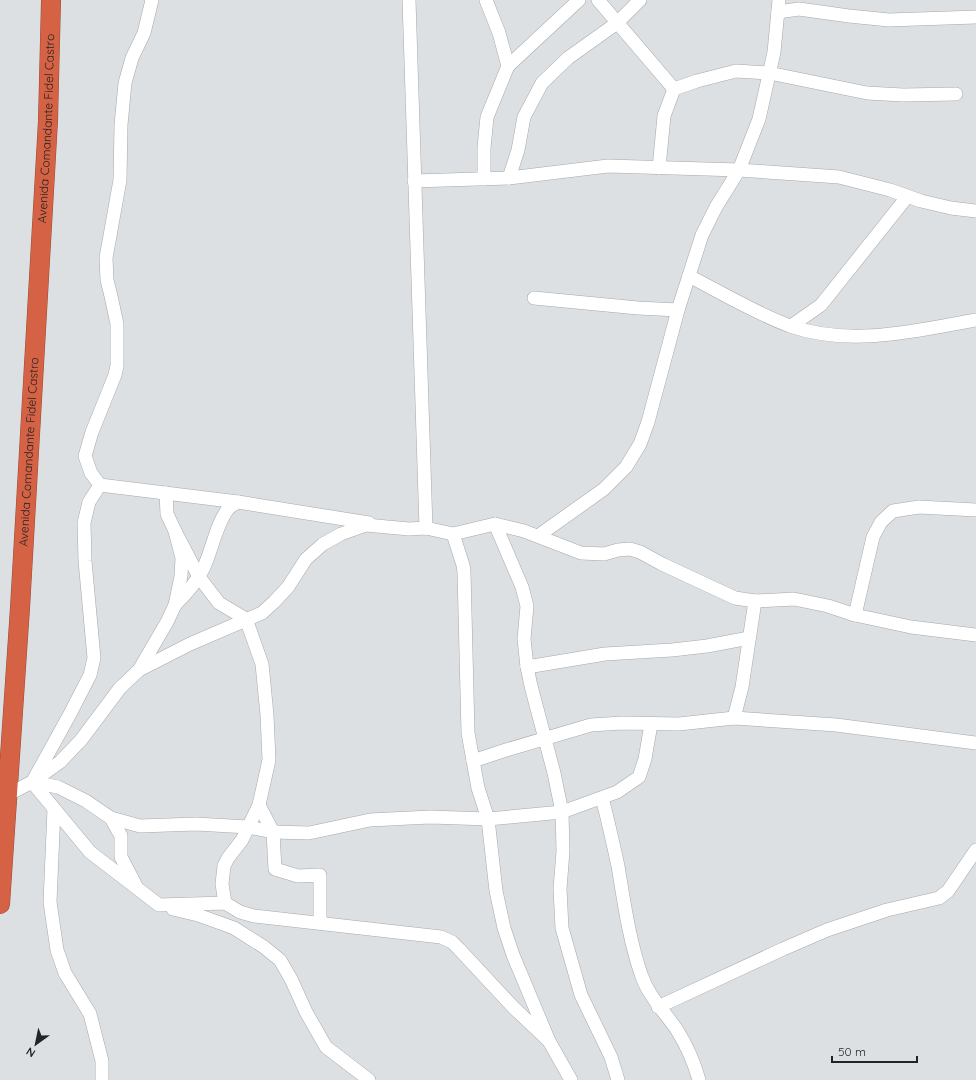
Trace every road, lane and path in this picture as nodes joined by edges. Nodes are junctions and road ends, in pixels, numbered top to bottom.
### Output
1 (52, 0) edge
2 (152, 0) edge
3 (409, 0) edge
4 (486, 0) edge
5 (579, 0) edge
6 (598, 0) edge
7 (640, 0) edge
8 (779, 6) edge
9 (976, 17) edge
10 (617, 23) junction
11 (508, 66) junction
12 (769, 73) junction
13 (674, 89) junction
14 (956, 94) dead end
15 (659, 168) junction
16 (739, 170) junction
17 (509, 178) junction
18 (484, 179) junction
19 (414, 181) junction
20 (907, 197) junction
21 (976, 211) edge
22 (689, 276) junction
23 (534, 298) dead end
24 (678, 310) junction
25 (976, 320) edge
26 (791, 326) junction
27 (100, 485) junction
28 (166, 493) junction
29 (238, 502) junction
30 (976, 510) edge
31 (495, 524) junction
32 (426, 528) junction
33 (409, 529) junction
34 (174, 531) junction
35 (453, 534) junction
36 (538, 536) junction
37 (199, 576) junction
38 (755, 601) junction
39 (175, 606) junction
40 (855, 615) junction
41 (246, 619) junction
42 (976, 635) edge
43 (748, 638) junction
44 (527, 666) junction
45 (139, 670) junction
46 (734, 718) junction
47 (651, 724) junction
48 (545, 739) junction
49 (976, 743) edge
50 (473, 761) junction
51 (32, 782) junction
52 (7, 795) junction
53 (602, 798) junction
54 (259, 805) junction
55 (54, 809) junction
56 (562, 812) junction
57 (111, 818) junction
58 (488, 819) junction
59 (248, 828) junction
60 (273, 832) junction
61 (976, 850) edge
62 (138, 888) junction
63 (225, 903) junction
64 (0, 904) edge
65 (159, 905) junction
66 (320, 923) junction
67 (658, 1007) junction
68 (549, 1041) junction
69 (102, 1080) edge
70 (369, 1080) edge
71 (571, 1080) edge
72 (618, 1080) edge
73 (699, 1080) edge

1 - 52 highway, Avenida Comandante Fidel Castro
2 - 27 street
3 - 19 street
4 - 11 street
5 - 11 street
6 - 10 street
7 - 10 street
8 - 9 street
8 - 12 street
10 - 13 street
10 - 17 street
11 - 18 street
12 - 13 street
12 - 14 street
12 - 16 street
13 - 15 street
15 - 16 street
15 - 17 street
16 - 20 street
16 - 22 street
17 - 18 street
18 - 19 street
19 - 32 street
20 - 21 street
20 - 26 street
22 - 24 street
22 - 26 street
23 - 24 street
24 - 36 street
25 - 26 street
27 - 28 street
27 - 51 street
28 - 29 street
28 - 34 street
29 - 33 street
29 - 37 street
30 - 40 street
31 - 35 street
31 - 36 street
31 - 44 street
32 - 33 street
32 - 35 street
33 - 41 street
34 - 37 street
34 - 39 street
35 - 50 street
36 - 38 street
37 - 39 street
37 - 41 street
38 - 40 street
38 - 43 street
39 - 45 street
40 - 42 street
41 - 45 street
41 - 54 street
43 - 44 street
43 - 46 street
44 - 48 street
45 - 51 street
46 - 47 street
46 - 49 street
47 - 48 street
47 - 53 street
48 - 50 street
48 - 56 street
50 - 58 street
51 - 52 street
51 - 55 street
51 - 57 street
52 - 64 highway, Avenida Comandante Fidel Castro
53 - 56 street
53 - 67 street
54 - 59 street
54 - 60 street
55 - 62 street
55 - 69 street
56 - 58 street
56 - 72 street
57 - 59 street
57 - 62 street
58 - 60 street
58 - 68 street
59 - 60 street
59 - 63 street
60 - 66 street
61 - 67 street
62 - 65 street
63 - 65 street
63 - 66 street
65 - 70 street
66 - 68 street
67 - 73 street
68 - 71 street

